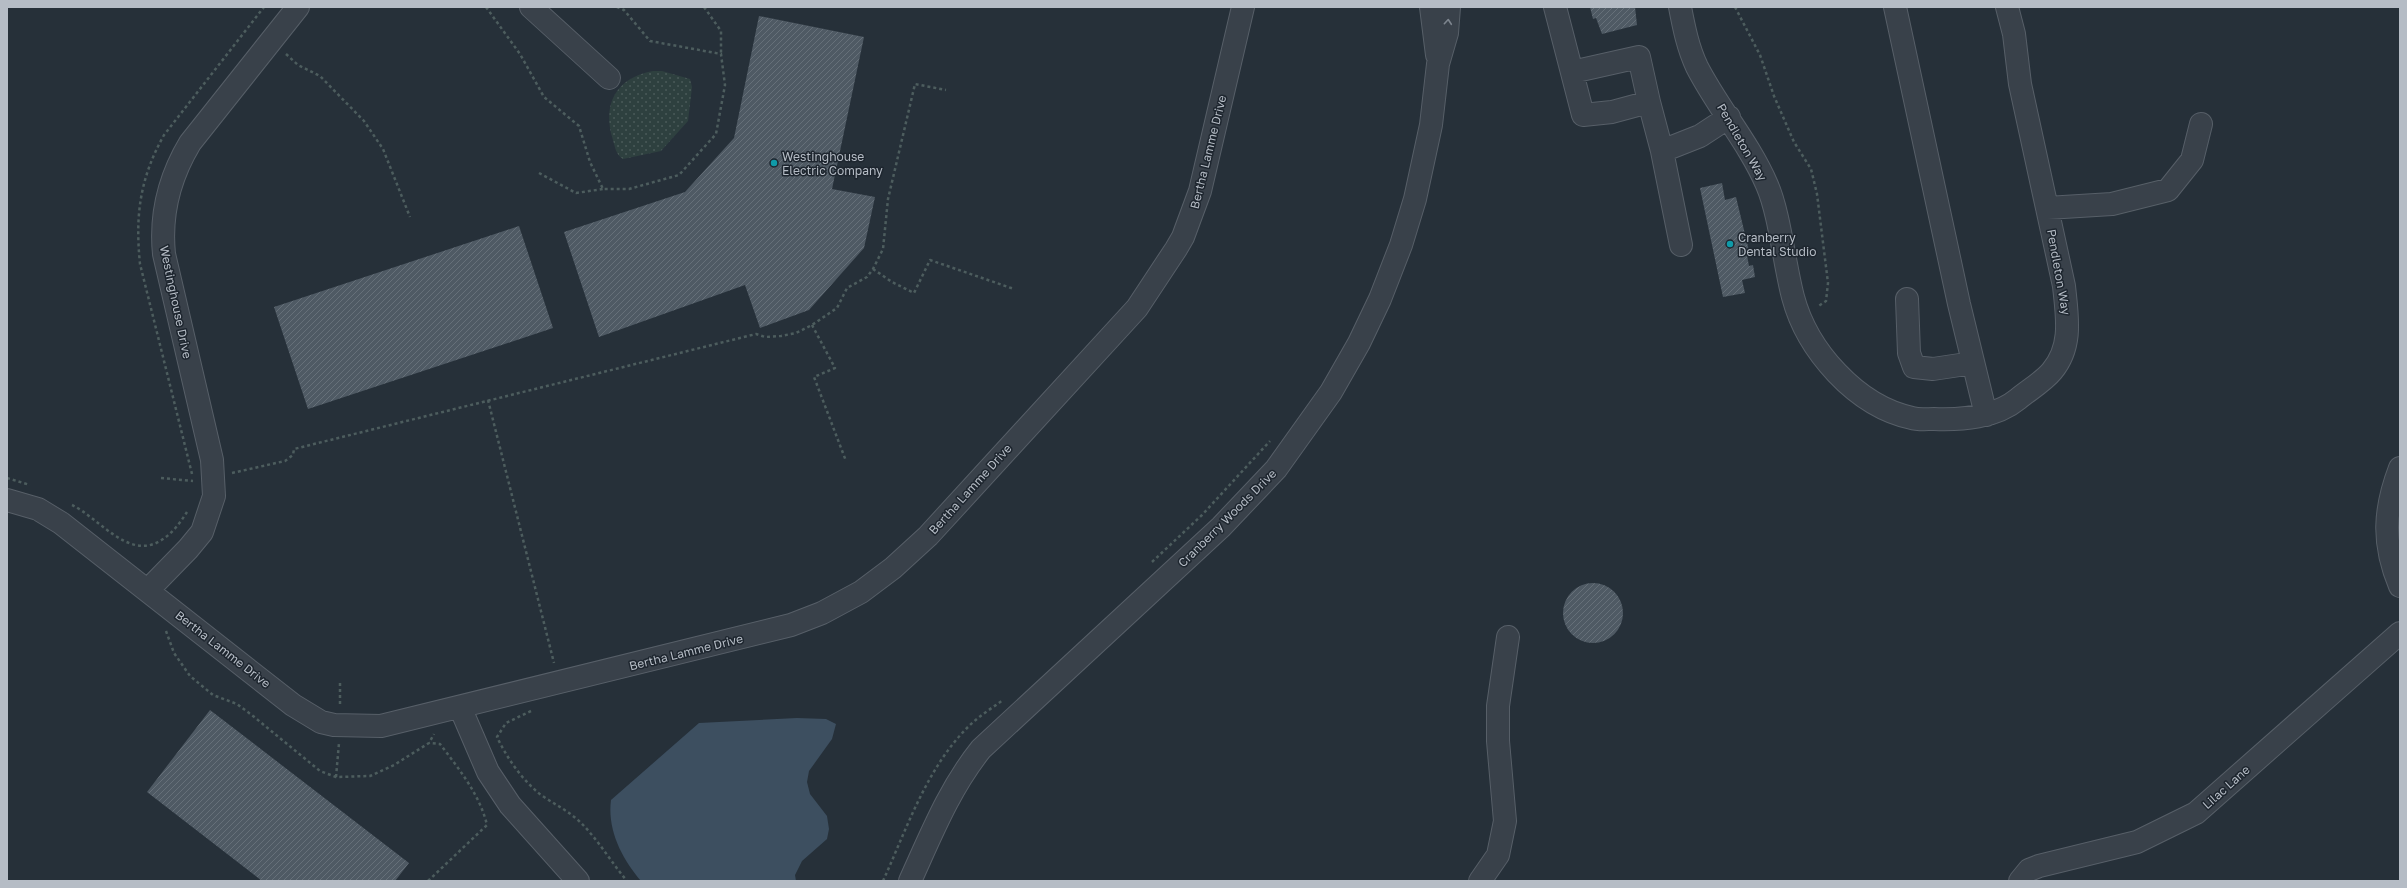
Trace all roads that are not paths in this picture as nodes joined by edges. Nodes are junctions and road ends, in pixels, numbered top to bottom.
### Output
1 (298, 7) edge
2 (531, 7) edge
3 (1243, 7) edge
4 (1431, 7) edge
5 (1449, 7) edge
6 (1555, 7) edge
7 (1680, 7) edge
8 (1895, 7) edge
9 (2007, 7) edge
10 (1438, 64) junction
11 (1572, 72) junction
12 (609, 78) dead end
13 (1650, 102) junction
14 (1729, 117) junction
15 (2201, 124) dead end
16 (1662, 151) junction
17 (2047, 208) junction
18 (1681, 244) dead end
19 (1907, 298) dead end
20 (1973, 363) junction
21 (1986, 415) junction
22 (2400, 468) edge
23 (7, 500) edge
24 (2400, 586) edge
25 (148, 590) junction
26 (2400, 633) edge
27 (1508, 637) dead end
28 (460, 707) junction
29 (578, 881) edge
30 (910, 881) edge
31 (1480, 881) edge
32 (2020, 881) edge

1 - 25 street, Westinghouse Drive
2 - 12 street
3 - 28 street, Bertha Lamme Drive
4 - 10 street, Cranberry Woods Drive
10 -> 5 street, Cranberry Woods Drive
6 - 11 street
7 - 14 street, Pendleton Way
8 - 20 street
9 - 17 street, Pendleton Way
10 - 30 street, Cranberry Woods Drive
11 - 13 street
11 - 13 street
13 - 16 street
14 - 16 street
14 - 21 street, Pendleton Way
15 - 17 street
16 - 18 street
17 - 21 street, Pendleton Way
19 - 20 street
20 - 21 street
22 - 24 street
23 - 25 street, Bertha Lamme Drive
25 - 28 street, Bertha Lamme Drive
26 - 32 street, Lilac Lane
27 - 31 street
28 - 29 street

